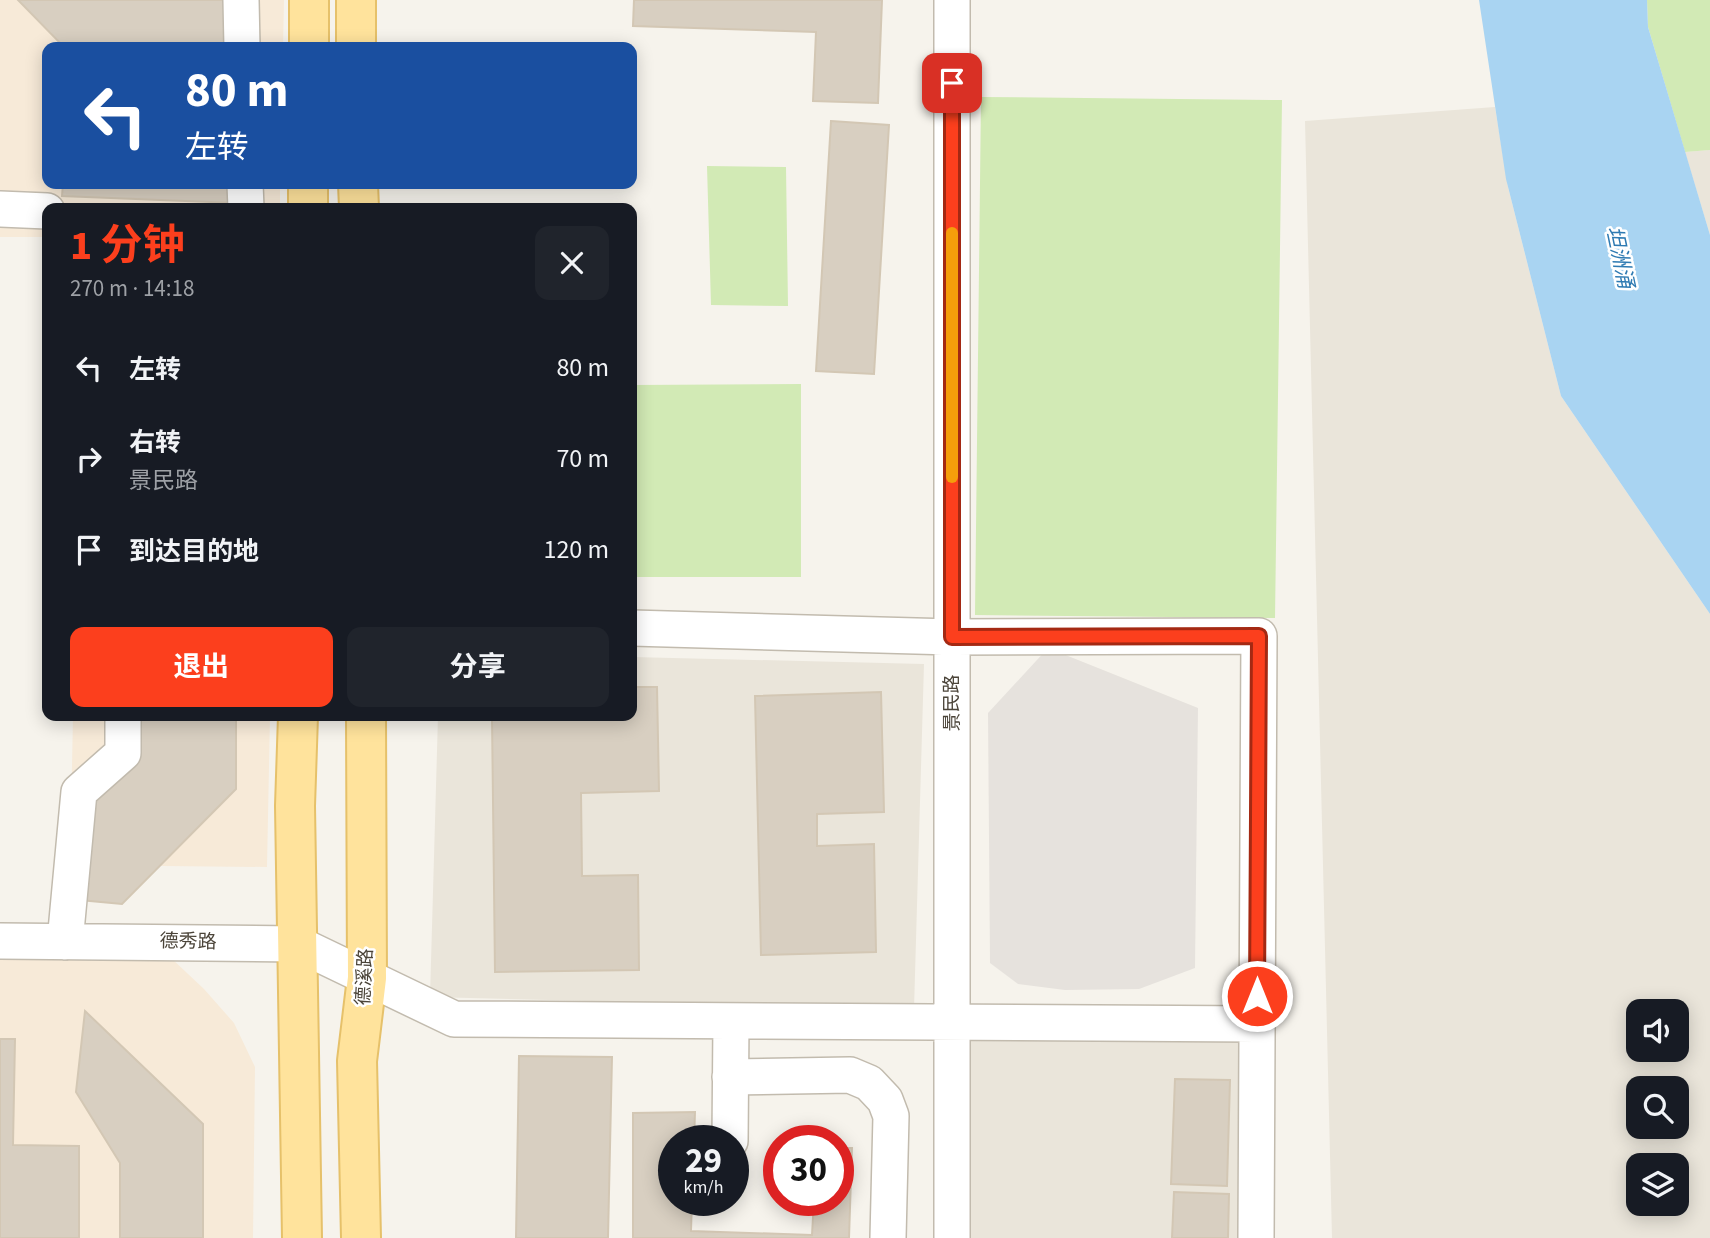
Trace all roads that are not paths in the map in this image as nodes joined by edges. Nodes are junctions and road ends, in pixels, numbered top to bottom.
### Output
1 (241, 0) edge
2 (309, 0) edge
3 (356, 0) edge
4 (952, 0) edge
5 (242, 42) edge
6 (309, 42) edge
7 (356, 42) edge
8 (0, 209) edge
9 (42, 211) edge
10 (637, 628) edge
11 (952, 637) junction
12 (123, 721) edge
13 (298, 721) edge
14 (366, 721) edge
15 (0, 942) edge
16 (65, 942) junction
17 (298, 944) junction
18 (367, 978) junction
19 (731, 1021) junction
20 (953, 1024) junction
21 (1257, 1024) junction
22 (730, 1077) junction
23 (730, 1125) edge
24 (302, 1238) edge
25 (361, 1238) edge
26 (888, 1238) edge
27 (952, 1238) edge
28 (1256, 1238) edge

1 - 5 street
2 - 6 main road
3 - 7 main road
4 - 11 street, 景民路
8 - 9 street
10 - 11 street
11 - 20 street, 景民路
11 - 21 street
12 - 16 street
13 - 17 main road
14 - 18 main road, 德溪路
15 - 16 street, 德秀路
16 - 17 street, 德秀路
17 - 18 street, 德秀路
17 - 24 main road
18 - 19 street, 德秀路
18 - 25 main road, 德溪路
19 - 20 street, 德秀路
19 - 22 street
20 - 21 street, 德秀路
20 - 27 street, 景民路
21 - 28 street
22 - 23 street
22 - 26 street

